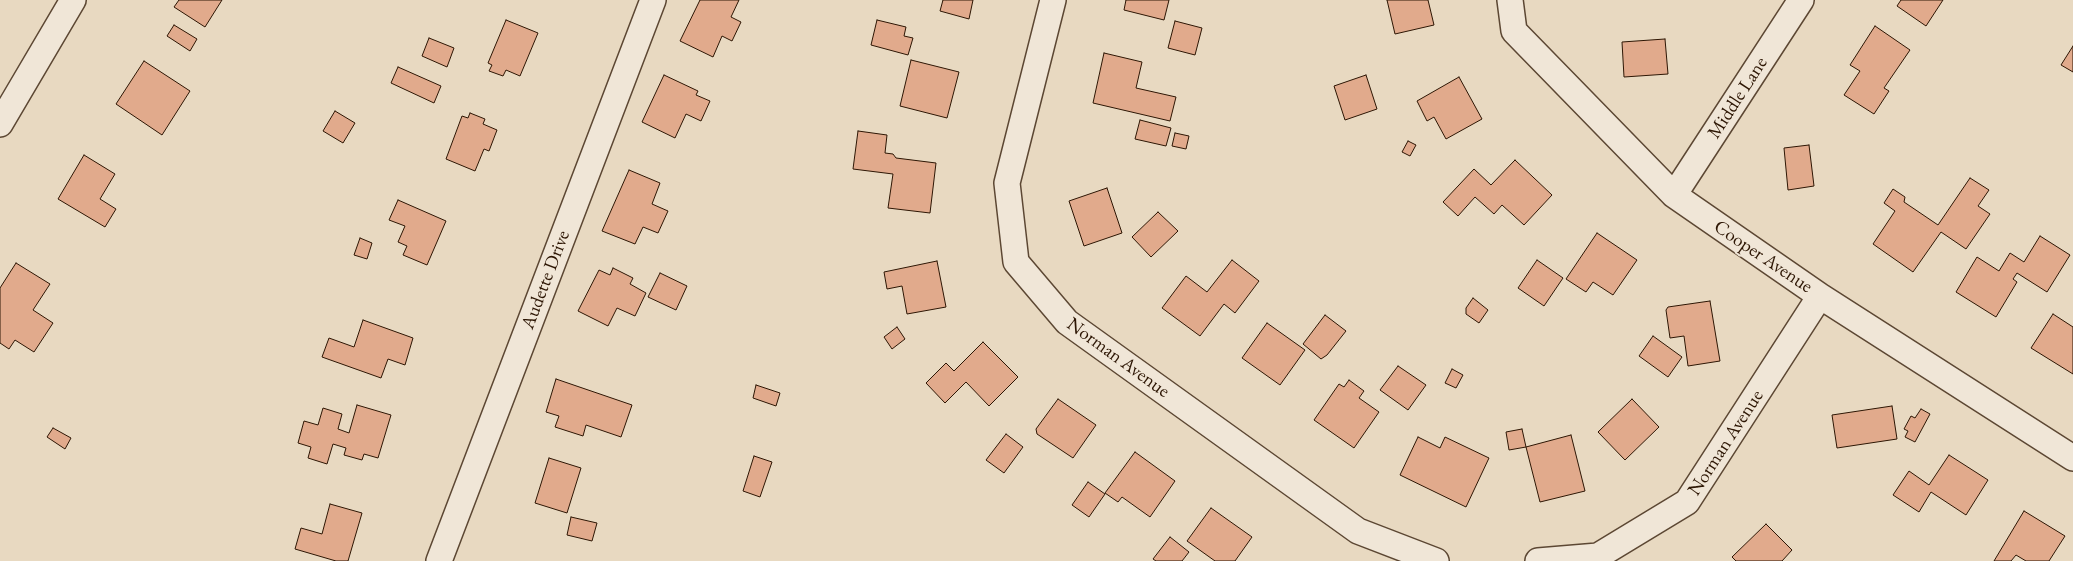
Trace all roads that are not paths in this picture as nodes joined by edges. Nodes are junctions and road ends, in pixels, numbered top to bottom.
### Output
1 (73, 0) edge
2 (653, 0) edge
3 (1053, 0) edge
4 (1510, 0) edge
5 (1801, 0) edge
6 (0, 124) edge
7 (1674, 195) junction
8 (1820, 296) junction
9 (2073, 458) edge
10 (439, 561) edge
11 (1436, 561) edge
12 (1538, 561) edge

1 - 6 street
2 - 10 street, Audette Drive
3 - 11 street, Norman Avenue
4 - 7 street, Cooper Avenue
5 - 7 street, Middle Lane
7 - 8 street, Cooper Avenue
8 - 9 street, Cooper Avenue
8 - 12 street, Norman Avenue

